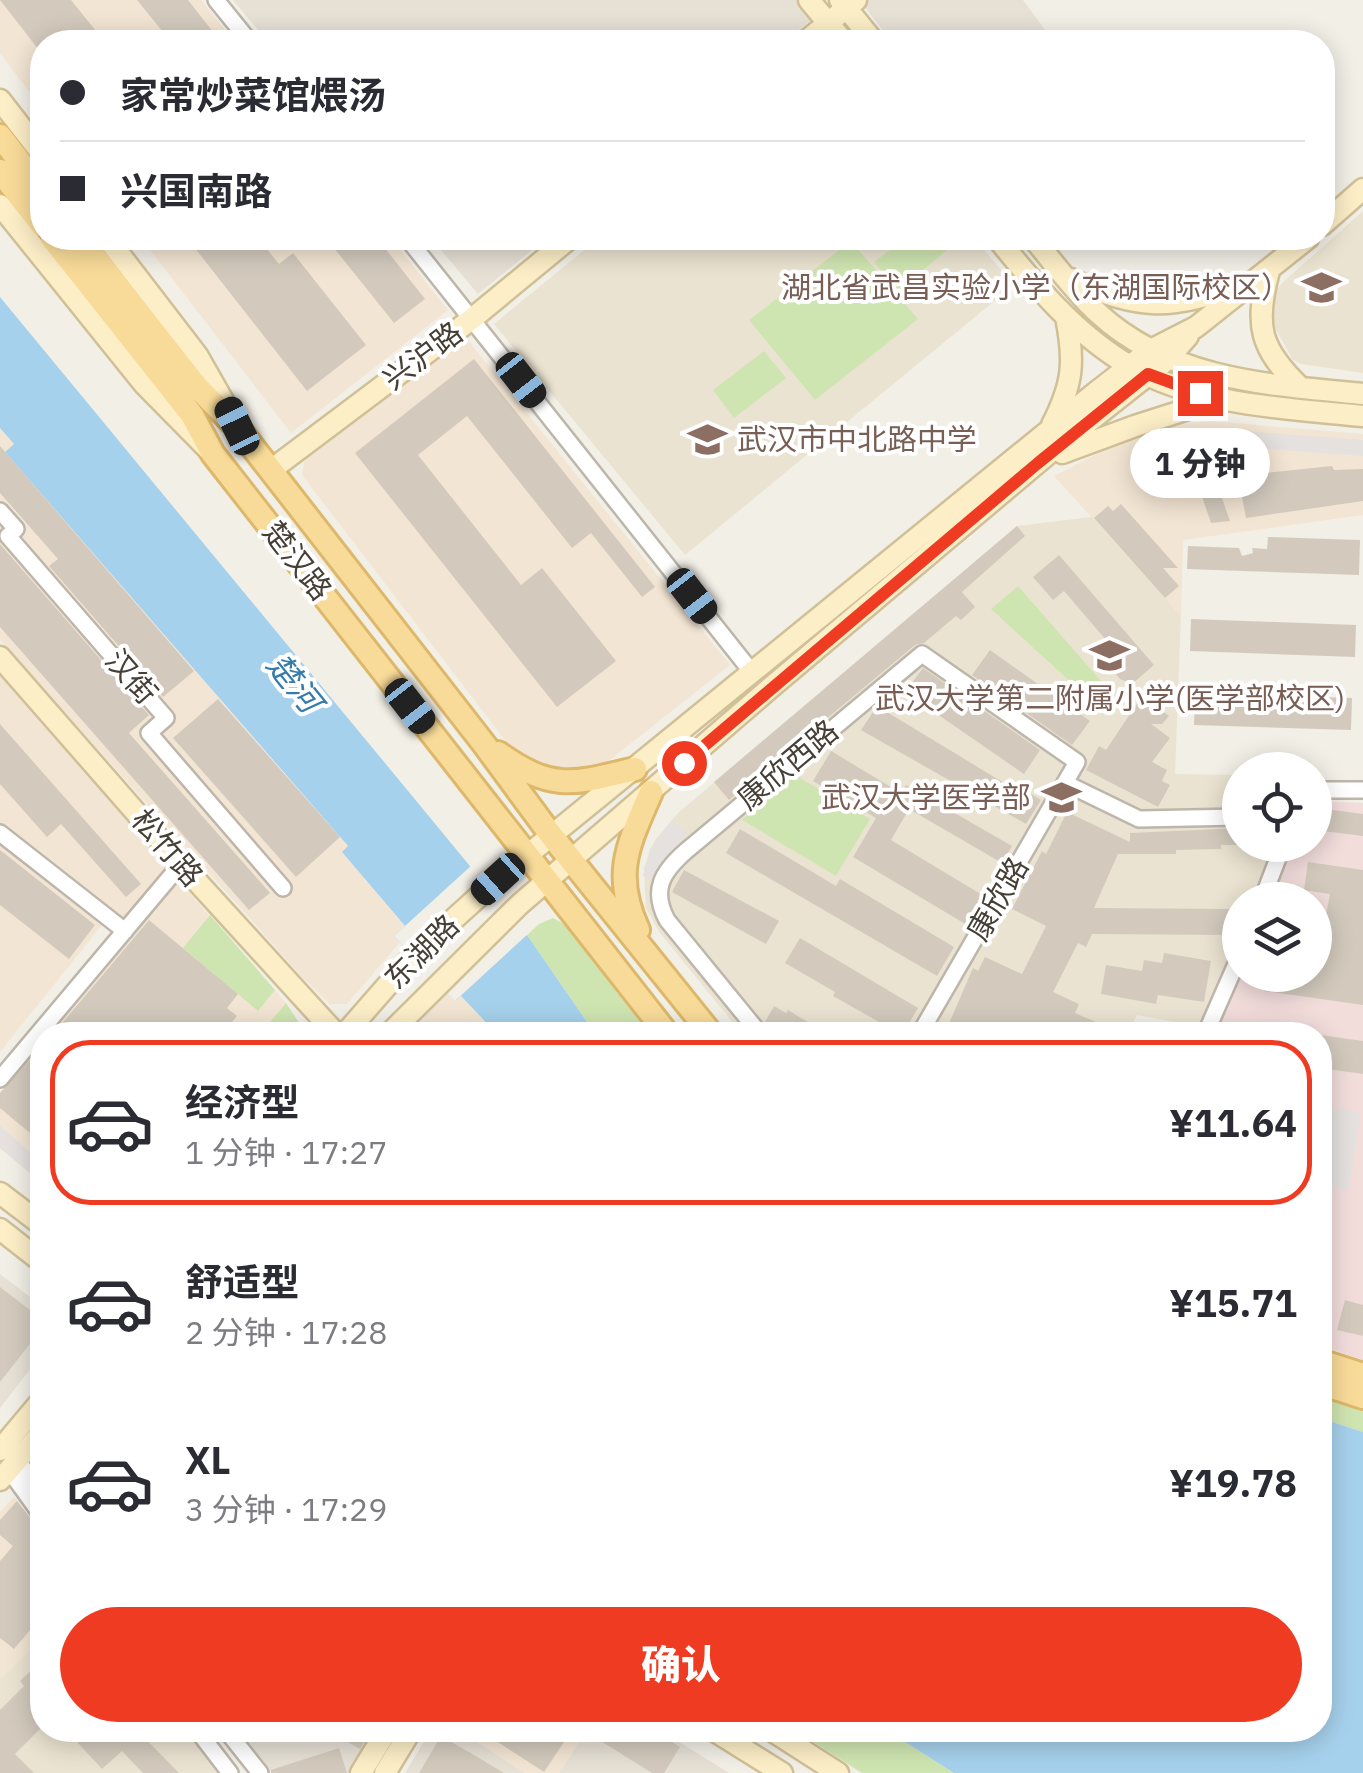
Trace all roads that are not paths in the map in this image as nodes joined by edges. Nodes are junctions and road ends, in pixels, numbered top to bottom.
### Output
1 (216, 0) edge
2 (809, 0) edge
3 (847, 3) edge
4 (828, 23) junction
5 (240, 30) edge
6 (820, 30) edge
7 (834, 30) edge
8 (866, 30) edge
9 (0, 100) edge
10 (0, 136) edge
11 (30, 139) edge
12 (0, 171) edge
13 (30, 175) edge
14 (1363, 190) edge
15 (0, 205) edge
16 (30, 210) edge
17 (1335, 214) edge
18 (30, 242) edge
19 (36, 250) edge
20 (61, 250) edge
21 (90, 250) edge
22 (116, 250) edge
23 (417, 250) edge
24 (555, 250) edge
25 (1008, 250) edge
26 (1043, 250) edge
27 (1294, 250) edge
28 (1269, 272) junction
29 (1063, 275) junction
30 (1066, 317) junction
31 (472, 318) junction
32 (1158, 356) junction
33 (1139, 370) junction
34 (1301, 388) junction
35 (1363, 394) edge
36 (1222, 398) junction
37 (1363, 416) edge
38 (237, 426) junction
39 (1050, 431) junction
40 (213, 454) junction
41 (1038, 463) junction
42 (272, 470) junction
43 (0, 511) edge
44 (0, 657) edge
45 (751, 672) junction
46 (484, 744) junction
47 (1077, 762) joint
48 (635, 769) junction
49 (1066, 783) junction
50 (1332, 790) edge
51 (1363, 790) edge
52 (651, 792) junction
53 (1222, 817) edge
54 (0, 833) edge
55 (550, 835) junction
56 (528, 854) junction
57 (571, 861) junction
58 (181, 864) junction
59 (549, 880) junction
60 (283, 888) dead end
61 (125, 931) junction
62 (662, 972) junction
63 (1224, 992) edge
64 (48, 1022) edge
65 (328, 1022) edge
66 (352, 1022) edge
67 (400, 1022) edge
68 (658, 1022) edge
69 (702, 1022) edge
70 (751, 1022) edge
71 (927, 1022) edge
72 (1211, 1022) edge
73 (30, 1043) edge
74 (0, 1079) edge
75 (0, 1194) edge
76 (30, 1217) edge
77 (0, 1229) edge
78 (30, 1253) edge
79 (1332, 1365) edge
80 (1363, 1374) edge
81 (1332, 1386) edge
82 (1363, 1397) edge
83 (30, 1422) edge
84 (30, 1443) edge
85 (7, 1465) edge
86 (30, 1483) edge
87 (30, 1499) edge
88 (207, 1742) edge
89 (235, 1742) edge
90 (380, 1742) edge
91 (404, 1742) edge
92 (732, 1742) edge
93 (790, 1742) edge
94 (230, 1773) edge
95 (260, 1773) edge
96 (361, 1773) edge
97 (385, 1773) edge
98 (782, 1773) edge
99 (838, 1773) edge

1 - 5 street
2 - 4 main road
3 - 4 main road
3 - 8 main road
4 - 6 main road
4 - 7 main road
9 - 11 main road
10 - 13 main road
12 - 16 main road
14 - 17 main road
15 - 18 main road
19 - 40 main road
20 - 40 main road, 楚汉路
21 - 38 main road, 楚汉路
22 - 38 main road
23 - 31 street
24 - 31 main road, 兴沪路
25 - 30 main road
26 - 29 main road
27 - 28 main road
28 - 29 main road
28 - 32 main road
28 - 34 main road
29 - 32 main road
30 - 33 main road
30 - 39 main road
31 - 42 main road, 兴沪路
31 - 45 street
32 - 33 main road
32 - 34 main road
33 - 36 main road
33 - 39 main road, 东湖路
33 - 41 main road, 东湖路
34 - 35 main road
36 - 37 main road
36 - 41 main road
38 - 42 main road, 楚汉路
39 - 45 main road, 东湖路
40 - 56 main road, 楚汉路
41 - 52 main road, 东湖路
42 - 46 main road, 楚汉路
43 - 60 street, 汉街
44 - 58 main road, 松竹路
45 - 48 main road, 东湖路
46 - 48 main road
46 - 55 main road, 楚汉路
47 - 49 street, 康欣路
47 - 70 street, 康欣西路
48 - 55 main road, 东湖路
49 - 53 street
49 - 71 street, 康欣路
50 - 51 street
52 - 57 main road, 东湖路
52 - 62 main road
54 - 61 street
55 - 56 main road, 东湖路
55 - 57 main road, 楚汉路
56 - 59 main road, 楚汉路
56 - 66 main road, 东湖路
57 - 59 main road, 东湖路
57 - 62 main road
58 - 61 street
58 - 65 main road, 松竹路
59 - 67 main road, 东湖路
59 - 68 main road
61 - 64 street
62 - 69 main road
63 - 72 street
73 - 74 street
75 - 76 main road
77 - 78 main road
79 - 80 main road
81 - 82 main road
83 - 85 main road
84 - 85 main road
85 - 86 street
85 - 87 street
88 - 94 street
89 - 95 street
90 - 96 main road
91 - 97 main road
92 - 98 main road
93 - 99 main road

